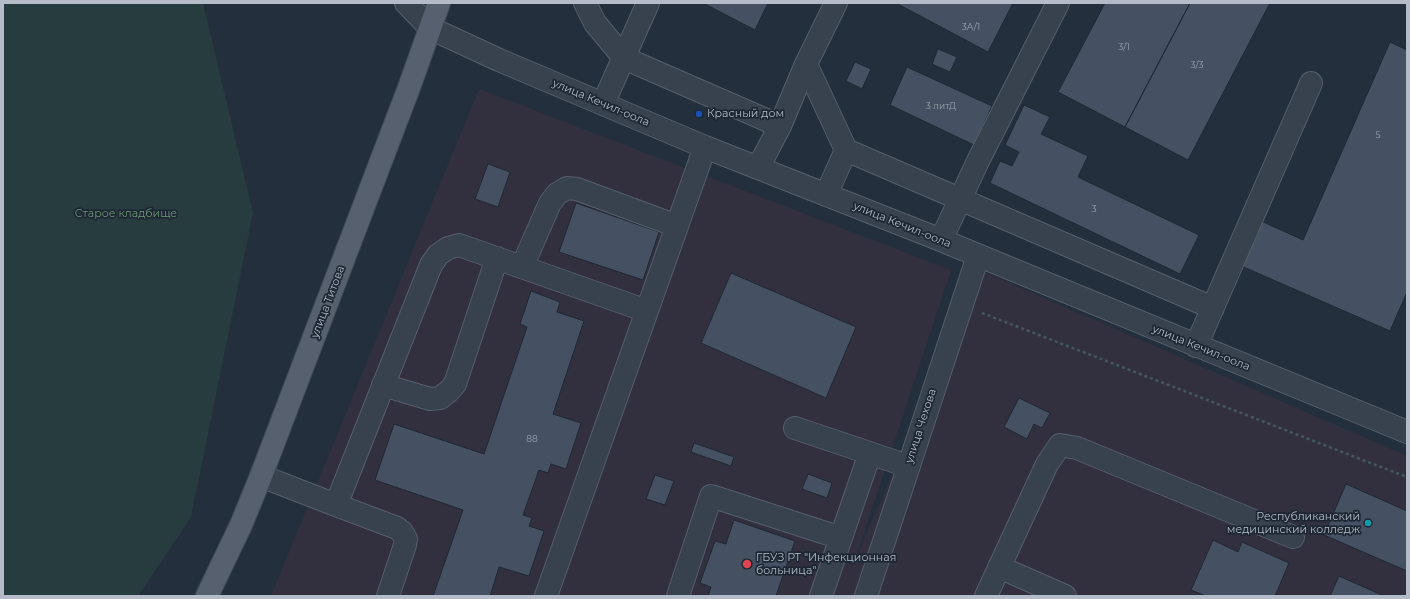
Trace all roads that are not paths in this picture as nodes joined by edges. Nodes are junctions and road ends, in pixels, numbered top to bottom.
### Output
1 (406, 3) edge
2 (439, 3) edge
3 (585, 3) edge
4 (648, 3) edge
5 (836, 3) edge
6 (1058, 3) edge
7 (430, 28) junction
8 (624, 58) junction
9 (806, 64) junction
10 (1311, 83) dead end
11 (603, 104) junction
12 (780, 126) junction
13 (705, 147) junction
14 (846, 150) junction
15 (758, 168) junction
16 (826, 195) junction
17 (960, 200) junction
18 (677, 226) junction
19 (941, 240) junction
20 (978, 256) junction
21 (497, 258) junction
22 (522, 267) junction
23 (1213, 308) junction
24 (647, 311) junction
25 (1196, 346) junction
26 (383, 385) junction
27 (795, 428) dead end
28 (1407, 432) edge
29 (870, 453) junction
30 (908, 466) junction
31 (261, 476) junction
32 (336, 505) junction
33 (1293, 536) dead end
34 (841, 538) junction
35 (999, 567) junction
36 (207, 596) edge
37 (388, 596) edge
38 (546, 596) edge
39 (678, 596) edge
40 (822, 596) edge
41 (866, 596) edge
42 (986, 596) edge
43 (1065, 596) edge

1 - 7 street, улица Кечил-оола
2 - 7 main road, улица Титова
3 - 8 street
4 - 8 street
5 - 9 street
6 - 17 street
7 - 11 street, улица Кечил-оола
7 - 31 main road, улица Титова
8 - 11 street
8 - 12 street
9 - 12 street
9 - 14 street
10 - 23 street
11 - 13 street, улица Кечил-оола
12 - 15 street
13 - 15 street, улица Кечил-оола
13 - 18 street
14 - 16 street
14 - 17 street
15 - 16 street, улица Кечил-оола
16 - 19 street, улица Кечил-оола
17 - 19 street
17 - 23 street
18 - 22 street
18 - 24 street
19 - 20 street, улица Кечил-оола
20 - 25 street, улица Кечил-оола
20 - 30 street, улица Чехова
21 - 22 street
21 - 26 street
21 - 26 street
22 - 24 street
23 - 25 street
24 - 38 street
25 - 28 street, улица Кечил-оола
26 - 32 street
27 - 29 street
29 - 30 street
29 - 34 street
30 - 41 street, улица Чехова
31 - 32 street
31 - 36 main road, улица Титова
32 - 37 street
33 - 35 street
34 - 39 street
34 - 40 street
35 - 42 street
35 - 43 street

